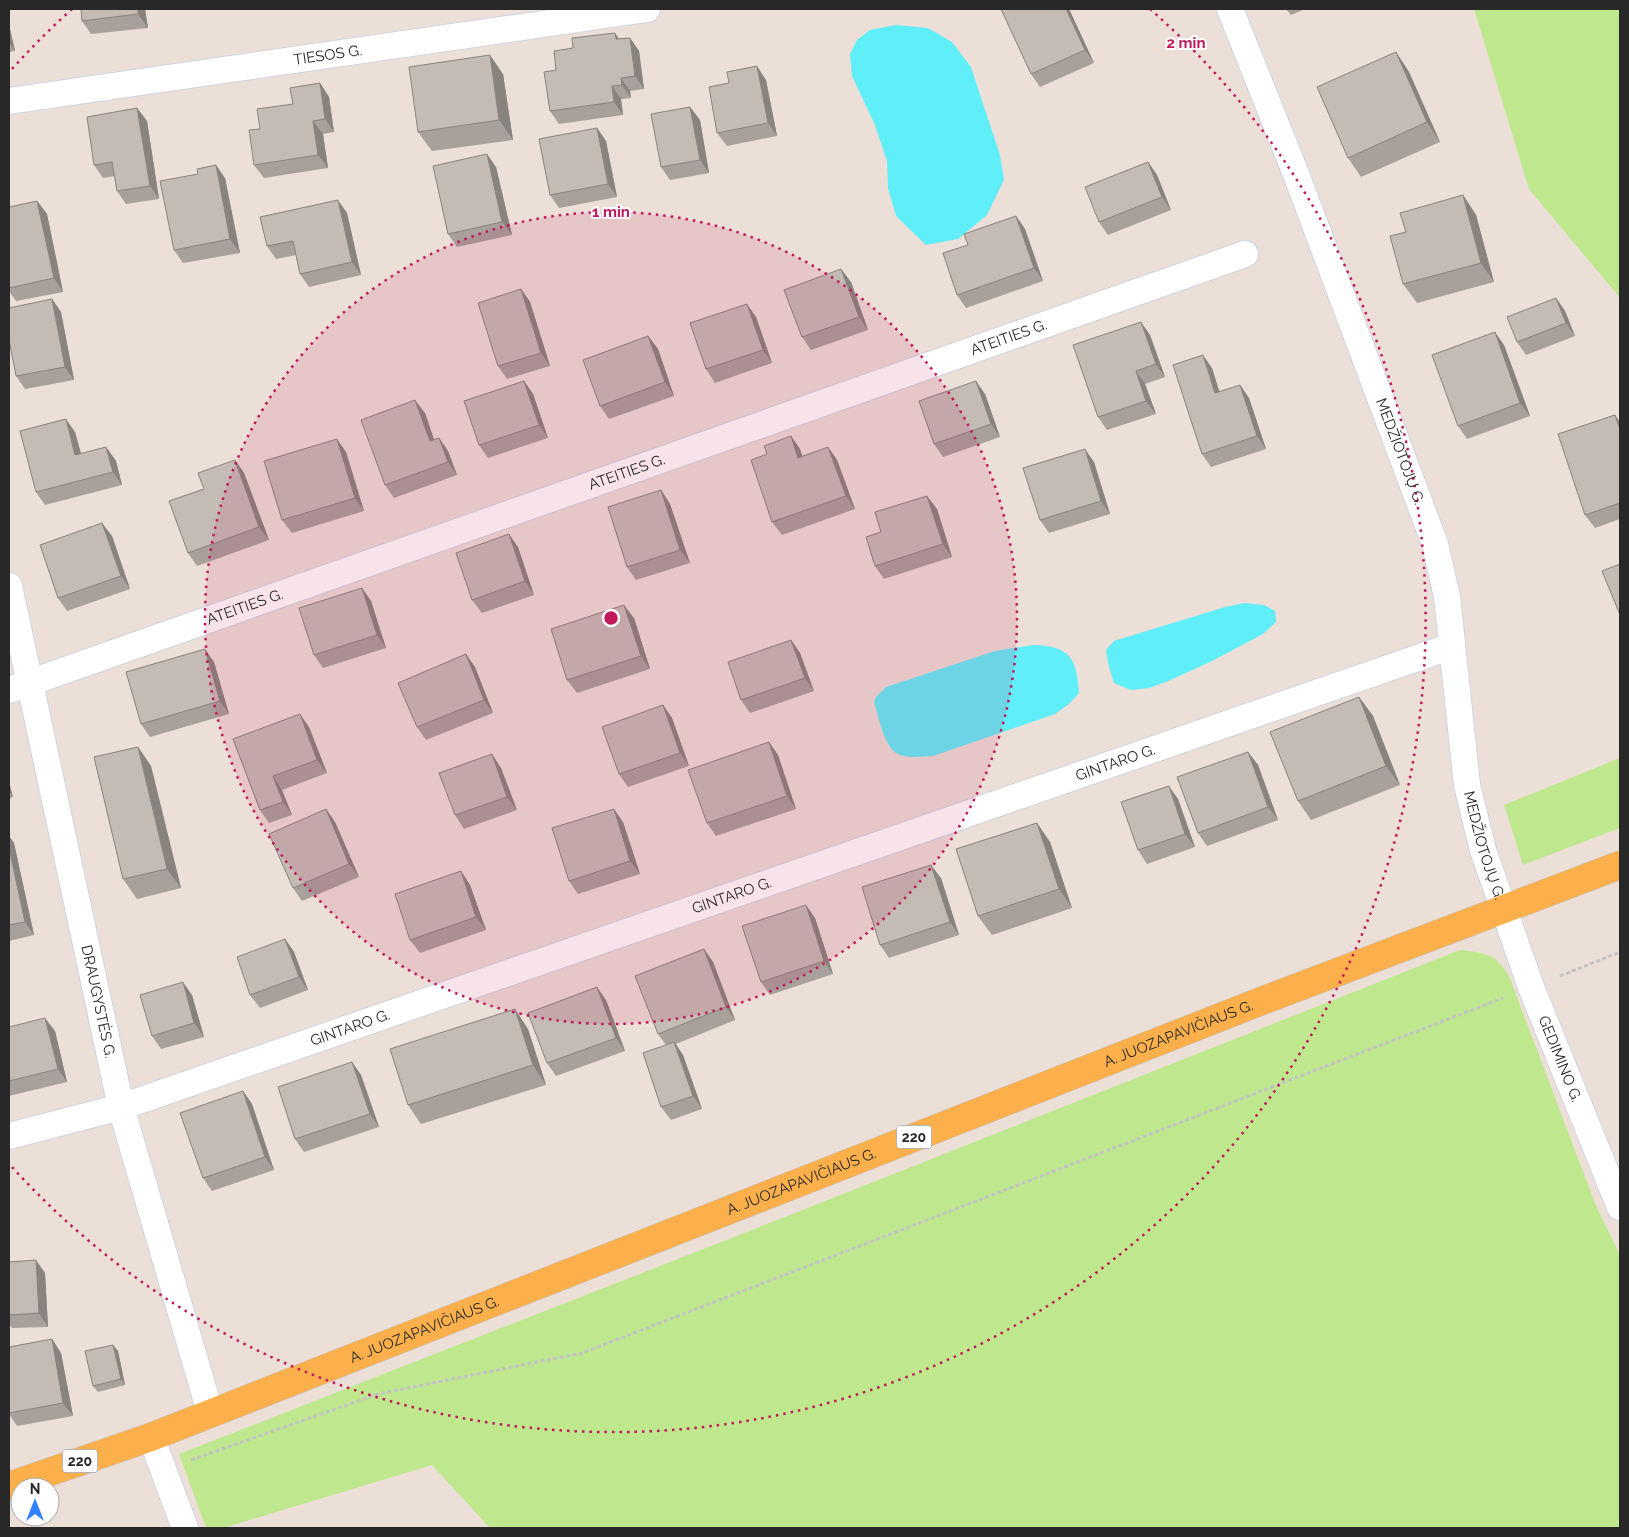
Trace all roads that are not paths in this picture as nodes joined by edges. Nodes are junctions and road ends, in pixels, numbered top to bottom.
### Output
1 (647, 9) edge
2 (1230, 9) edge
3 (9, 101) edge
4 (1245, 254) dead end
5 (9, 586) edge
6 (1452, 646) junction
7 (19, 687) edge
8 (1620, 865) edge
9 (1505, 910) junction
10 (121, 1107) junction
11 (9, 1136) edge
12 (1620, 1207) edge
13 (210, 1412) junction
14 (151, 1437) junction
15 (9, 1486) edge
16 (185, 1528) edge

1 - 3 street, TIESOS G.
2 - 6 street, MEDŽIOTOJŲ G.
4 - 7 street, ATEITIES G.
5 - 7 street, DRAUGYSTĖS G.
6 - 9 street, MEDŽIOTOJŲ G.
6 - 10 street, GINTARO G.
7 - 10 street, DRAUGYSTĖS G.
8 - 9 main road, A. JUOZAPAVIČIAUS G. / 220
9 - 12 street, GEDIMINO G.
9 - 13 main road, A. JUOZAPAVIČIAUS G. / 220
10 - 11 street, GINTARO G.
10 - 13 street, DRAUGYSTĖS G.
13 - 14 main road, A. JUOZAPAVIČIAUS G. / 220
14 - 15 main road, A. JUOZAPAVIČIAUS G. / 220
14 - 16 street

